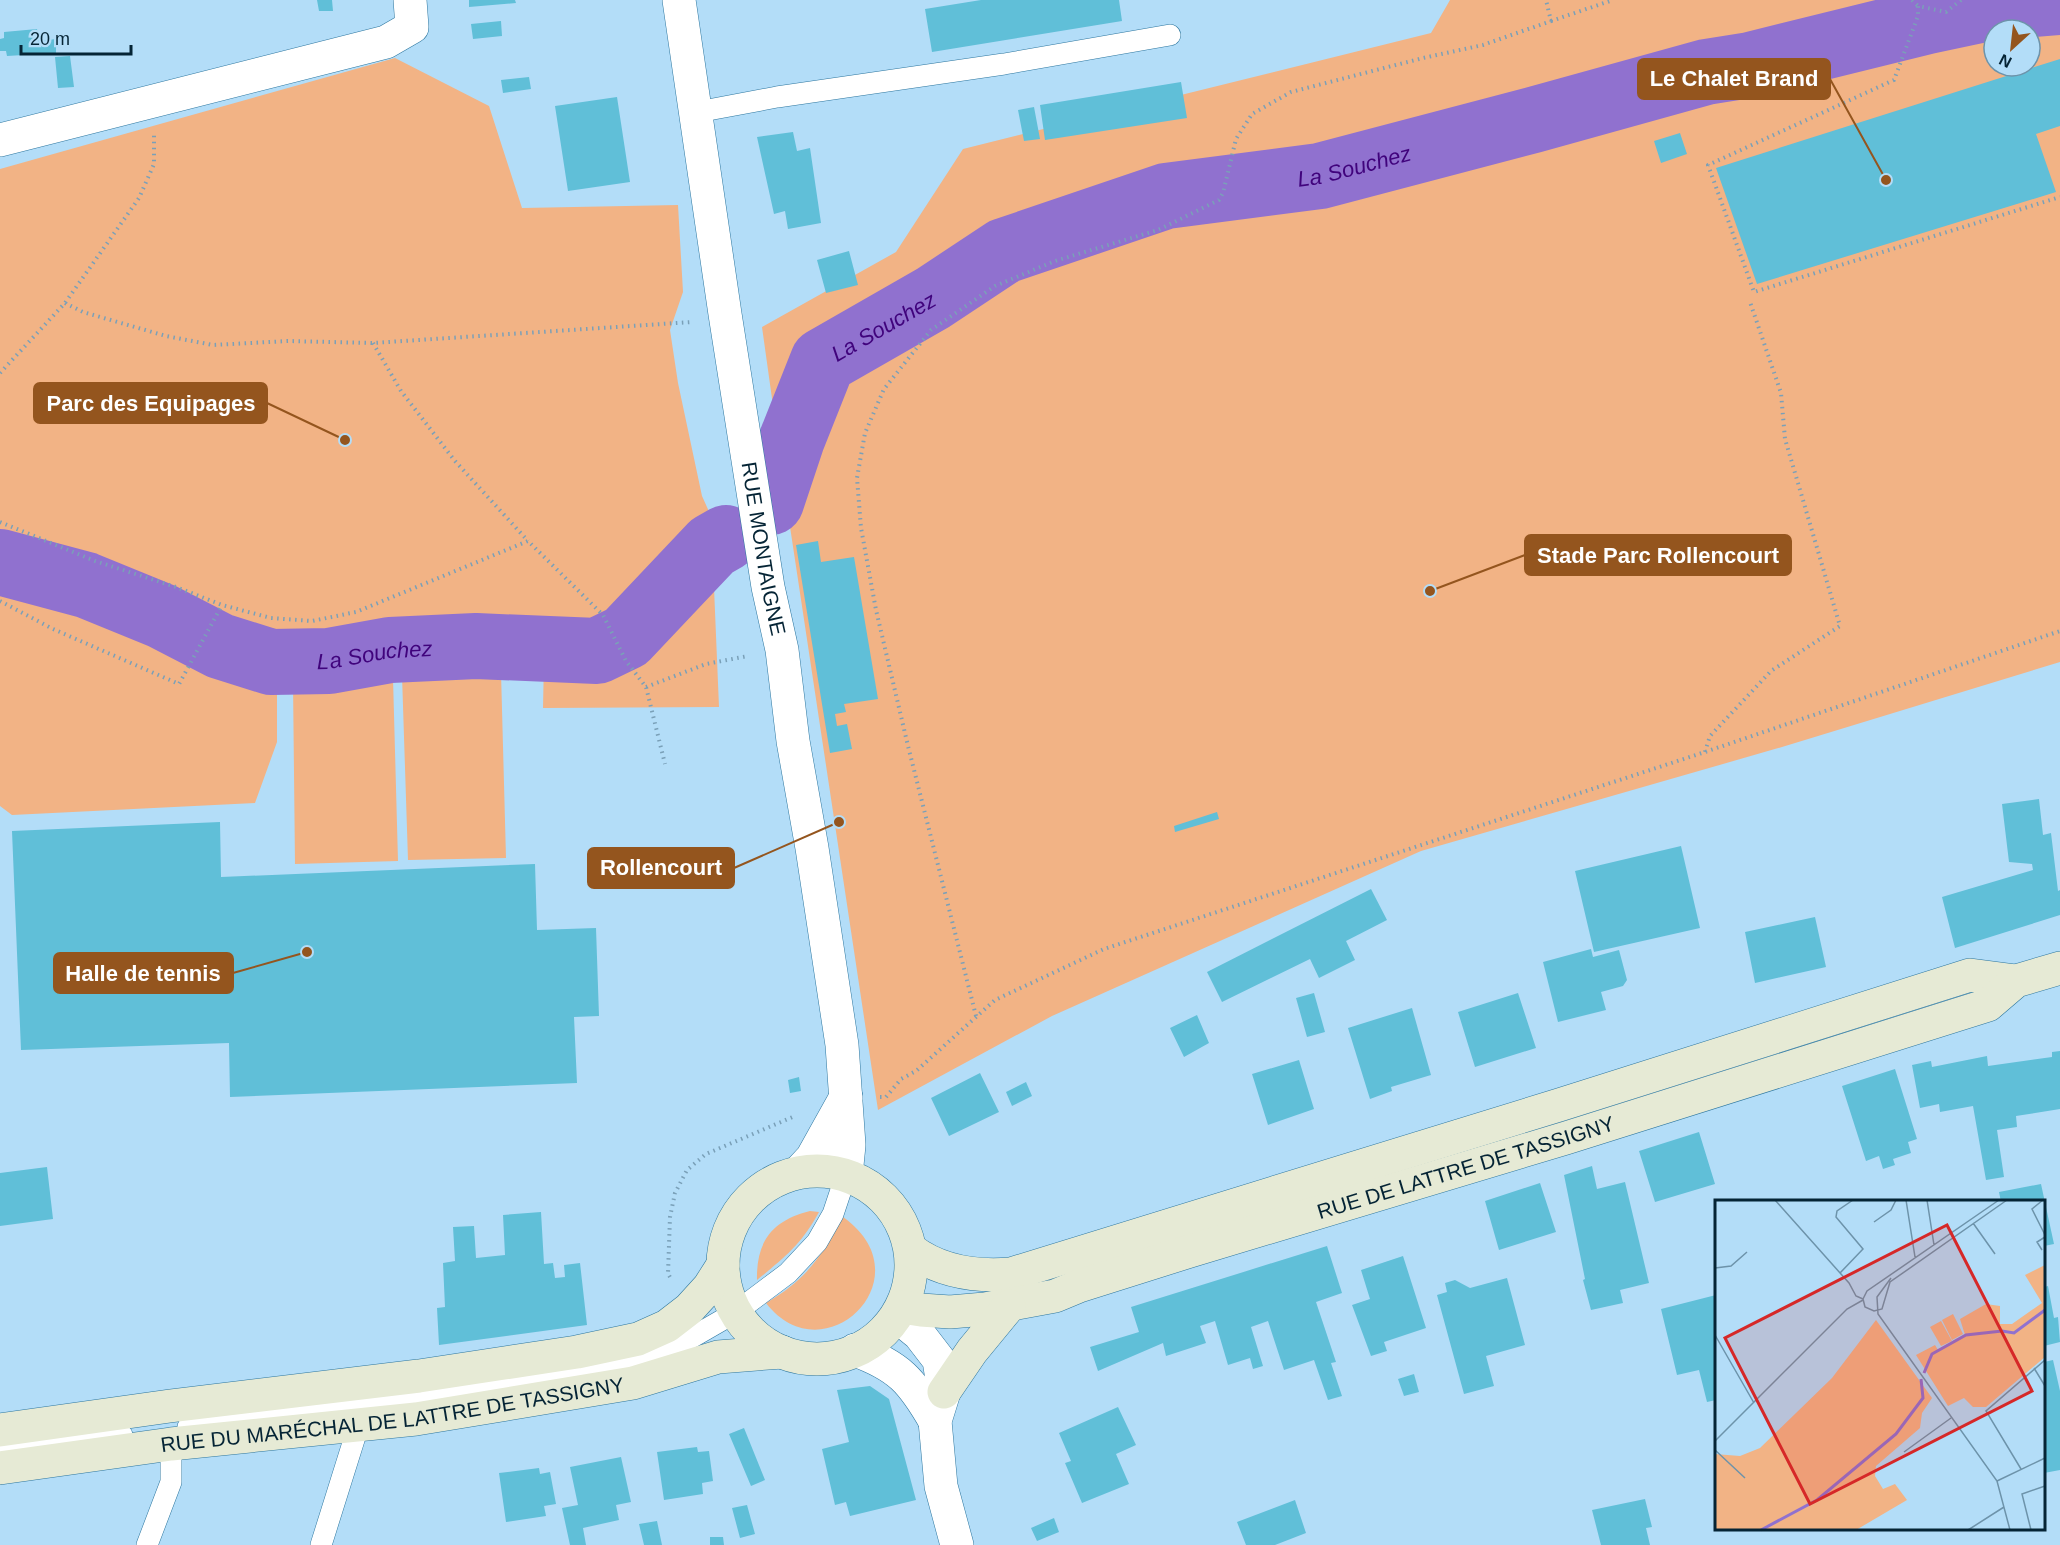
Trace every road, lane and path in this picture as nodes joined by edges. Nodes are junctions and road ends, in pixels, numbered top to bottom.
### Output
1 (679, 0) edge
2 (1546, 0) edge
3 (1613, 0) edge
4 (1912, 0) edge
5 (1961, 0) edge
6 (1918, 6) junction
7 (411, 13) edge
8 (1551, 21) junction
9 (1170, 35) dead end
10 (150, 103) junction
11 (695, 110) junction
12 (0, 140) edge
13 (2060, 197) edge
14 (1750, 302) dead end
15 (65, 303) junction
16 (725, 314) junction
17 (373, 343) junction
18 (0, 373) edge
19 (0, 522) edge
20 (528, 541) junction
21 (0, 601) edge
22 (222, 605) junction
23 (2060, 631) edge
24 (782, 650) junction
25 (646, 687) junction
26 (1705, 752) junction
27 (664, 764) dead end
28 (2060, 968) edge
29 (2016, 981) junction
30 (976, 1016) junction
31 (846, 1097) junction
32 (797, 1115) dead end
33 (799, 1172) junction
34 (846, 1175) junction
35 (910, 1250) junction
36 (723, 1264) junction
37 (1009, 1306) junction
38 (689, 1309) junction
39 (899, 1311) junction
40 (736, 1312) junction
41 (855, 1350) junction
42 (782, 1352) junction
43 (939, 1406) junction
44 (358, 1426) junction
45 (0, 1430) edge
46 (171, 1444) junction
47 (0, 1449) edge
48 (0, 1468) edge
49 (147, 1545) edge
50 (321, 1545) edge
51 (957, 1545) edge

1 - 11 street, RUE MONTAIGNE
2 - 8 path
3 - 8 path
4 - 6 path
5 - 6 path
6 - 13 path
7 - 10 street
8 - 30 path
9 - 11 lane
10 - 12 street
10 - 15 path
11 - 16 street, RUE MONTAIGNE
14 - 26 path
15 - 17 path
15 - 18 path
16 - 17 path
16 - 24 street, RUE MONTAIGNE
17 - 20 path
19 - 22 path
20 - 22 path
20 - 25 path
21 - 22 path
23 - 26 path
24 - 25 path
24 - 31 street, RUE MONTAIGNE
25 - 27 path
26 - 30 path
28 - 29 main road, RUE DE LATTRE DE TASSIGNY
29 - 35 main road, RUE DE LATTRE DE TASSIGNY
29 - 37 main road, RUE DE LATTRE DE TASSIGNY
30 - 31 path
31 - 33 street
31 - 34 street, RUE MONTAIGNE
32 - 38 path
33 - 34 main road
33 - 36 main road
34 - 35 main road
34 - 40 lane
35 - 39 main road
36 - 38 main road, RUE DU MARÉCHAL DE LATTRE DE TASSIGNY
36 - 40 main road
37 - 39 main road, RUE DE LATTRE DE TASSIGNY
37 - 43 main road
38 - 45 main road, RUE DU MARÉCHAL DE LATTRE DE TASSIGNY
39 - 41 main road
39 - 43 street
40 - 42 main road
40 - 47 lane
41 - 42 main road
41 - 43 street
42 - 44 main road, RUE DU MARÉCHAL DE LATTRE DE TASSIGNY
43 - 51 street
44 - 46 main road, RUE DU MARÉCHAL DE LATTRE DE TASSIGNY
44 - 50 lane
46 - 48 main road, RUE DU MARÉCHAL DE LATTRE DE TASSIGNY
46 - 49 lane

